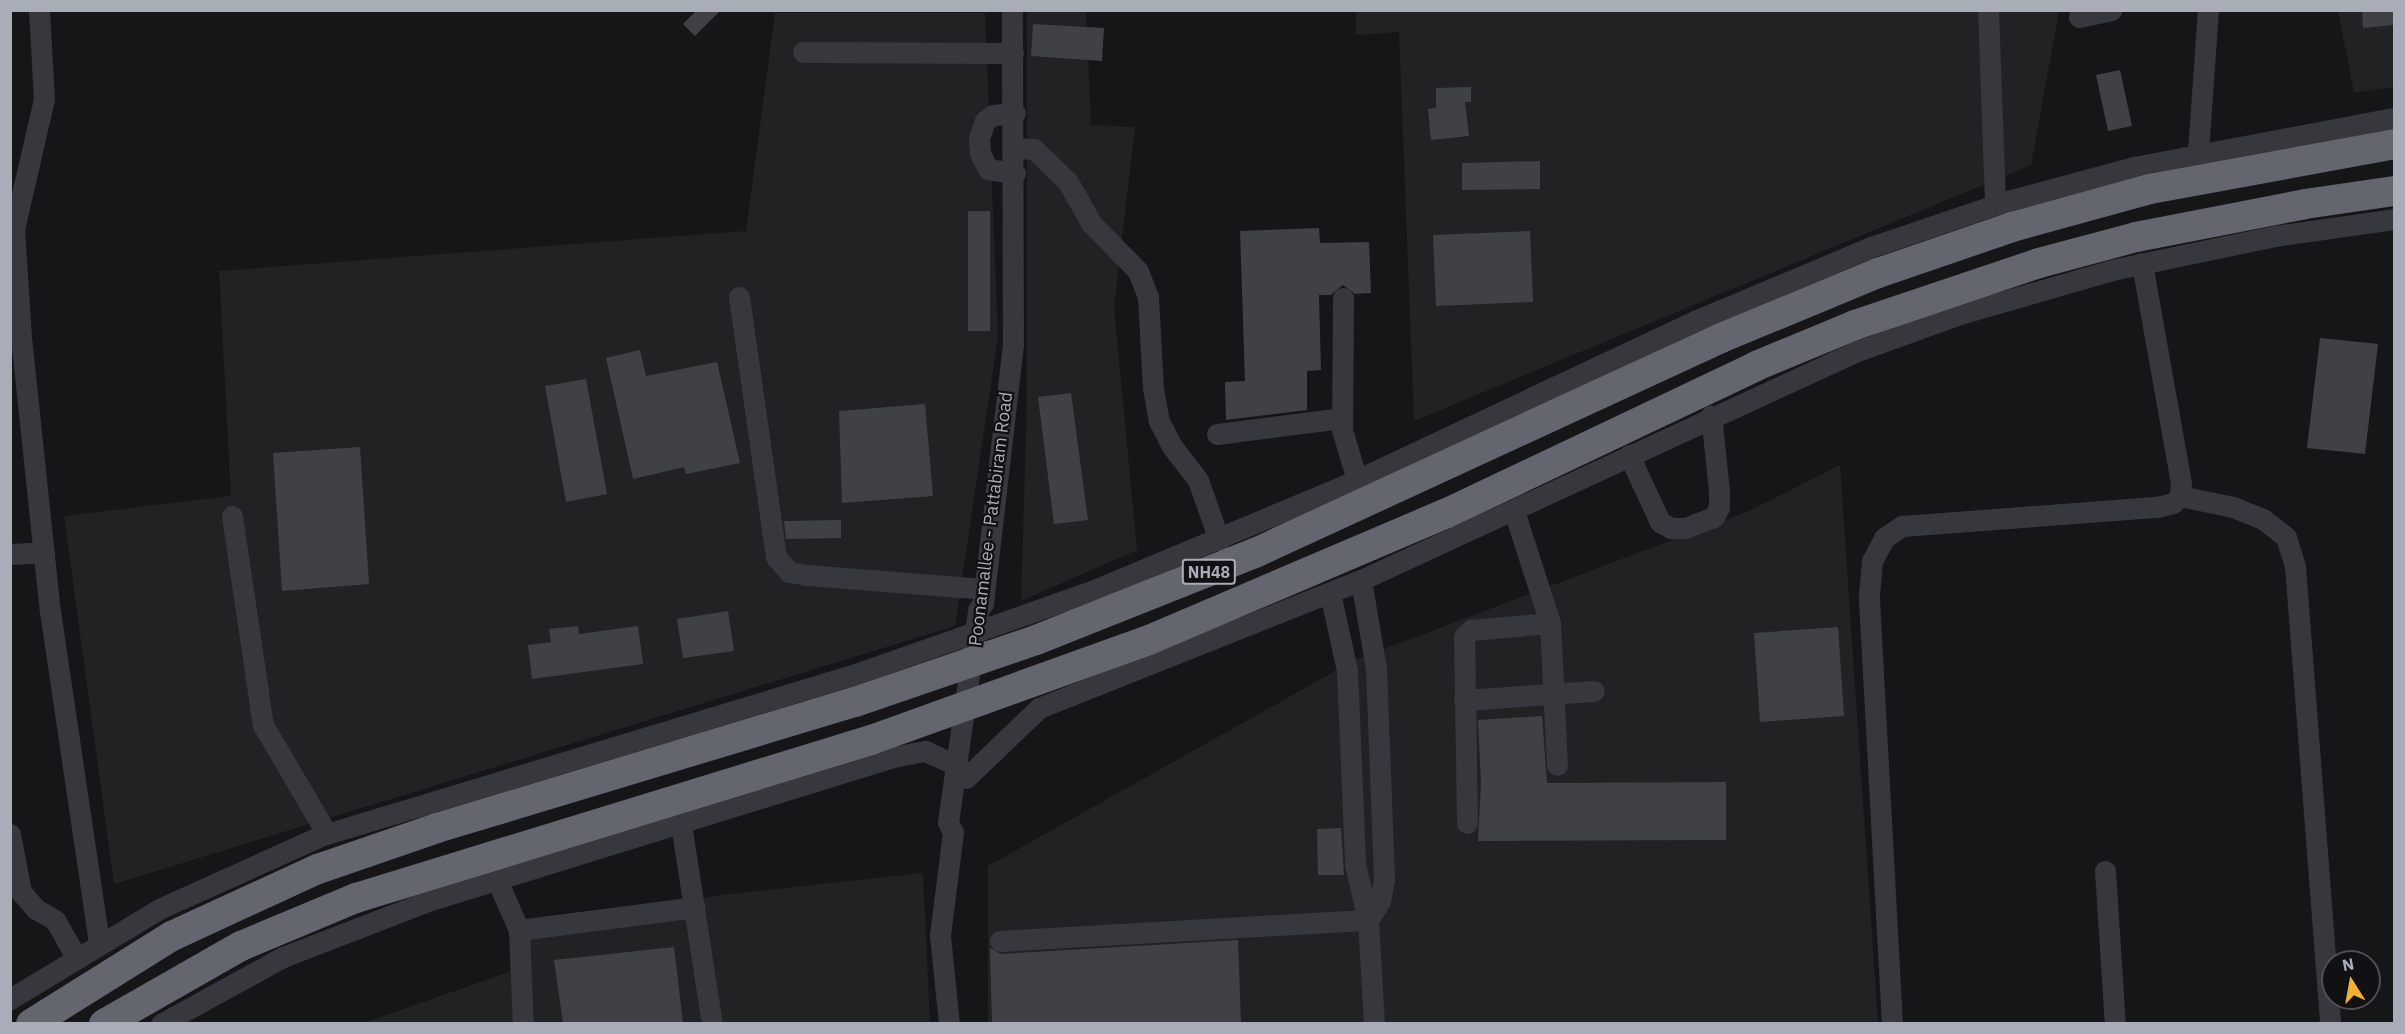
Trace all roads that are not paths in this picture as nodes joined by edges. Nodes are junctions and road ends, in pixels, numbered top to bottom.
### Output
1 (39, 10) edge
2 (1012, 10) edge
3 (1988, 10) edge
4 (2111, 10) edge
5 (2208, 10) edge
6 (2079, 17) dead end
7 (803, 52) dead end
8 (1013, 53) junction
9 (1015, 113) junction
10 (2394, 118) edge
11 (2394, 144) edge
12 (1015, 148) junction
13 (2198, 152) junction
14 (1015, 173) junction
15 (2394, 191) edge
16 (1995, 205) junction
17 (2394, 219) edge
18 (2142, 263) junction
19 (739, 297) dead end
20 (1343, 298) dead end
21 (1711, 415) junction
22 (1342, 418) junction
23 (1217, 434) dead end
24 (1629, 455) junction
25 (1357, 480) junction
26 (2180, 496) junction
27 (1514, 511) junction
28 (232, 516) dead end
29 (1219, 540) junction
30 (44, 552) junction
31 (10, 554) edge
32 (1361, 580) junction
33 (1330, 593) junction
34 (983, 596) junction
35 (1550, 622) junction
36 (979, 646) junction
37 (1594, 691) dead end
38 (1554, 694) junction
39 (1464, 700) junction
40 (970, 706) junction
41 (897, 732) junction
42 (925, 751) junction
43 (1557, 765) dead end
44 (961, 771) junction
45 (1467, 823) dead end
46 (681, 824) junction
47 (10, 834) edge
48 (327, 834) junction
49 (2105, 871) dead end
50 (496, 880) junction
51 (695, 907) junction
52 (1368, 920) junction
53 (519, 930) junction
54 (1000, 940) dead end
55 (99, 943) junction
56 (76, 957) junction
57 (10, 999) edge
58 (31, 1023) edge
59 (105, 1023) edge
60 (161, 1023) edge
61 (523, 1023) edge
62 (712, 1023) edge
63 (949, 1023) edge
64 (1374, 1023) edge
65 (1892, 1023) edge
66 (2115, 1023) edge
67 (2330, 1023) edge

1 - 30 street
2 - 8 street, Poonamallee - Pattabiram Road
3 - 16 street
4 - 6 street
5 - 13 street
7 - 8 street
8 - 9 street, Poonamallee - Pattabiram Road
9 - 12 street, Poonamallee - Pattabiram Road
9 - 14 street
10 - 13 street
11 - 36 highway, NH48
12 - 14 street, Poonamallee - Pattabiram Road
12 - 29 street
13 - 16 street
14 - 34 street, Poonamallee - Pattabiram Road
15 - 40 highway, NH48
16 - 25 street
17 - 18 street
18 - 21 street
18 - 26 street
19 - 34 street
20 - 22 street
21 - 24 street
21 - 24 street
22 - 23 street
22 - 25 street
24 - 27 street
25 - 29 street
26 - 65 street
26 - 67 street
27 - 32 street
27 - 35 street
28 - 48 street
29 - 36 street
30 - 31 street
30 - 55 street
32 - 33 street
32 - 52 street
33 - 44 street
33 - 52 street
34 - 36 street, Poonamallee - Pattabiram Road
35 - 38 street
35 - 39 street
36 - 40 street, Poonamallee - Pattabiram Road
36 - 48 street
36 - 58 highway, NH48
37 - 38 street
38 - 39 street
38 - 43 street
39 - 45 street
40 - 41 highway, NH48
40 - 44 street, Poonamallee - Pattabiram Road
41 - 42 street
41 - 59 highway, NH48
42 - 44 street
42 - 46 street
44 - 63 street, Poonamallee - Pattabiram Road
46 - 50 street
46 - 51 street
47 - 56 street
48 - 55 street
49 - 66 street
50 - 53 street
50 - 60 street
51 - 53 street
51 - 62 street
52 - 54 street
52 - 64 street
53 - 61 street
55 - 56 street
56 - 57 street

